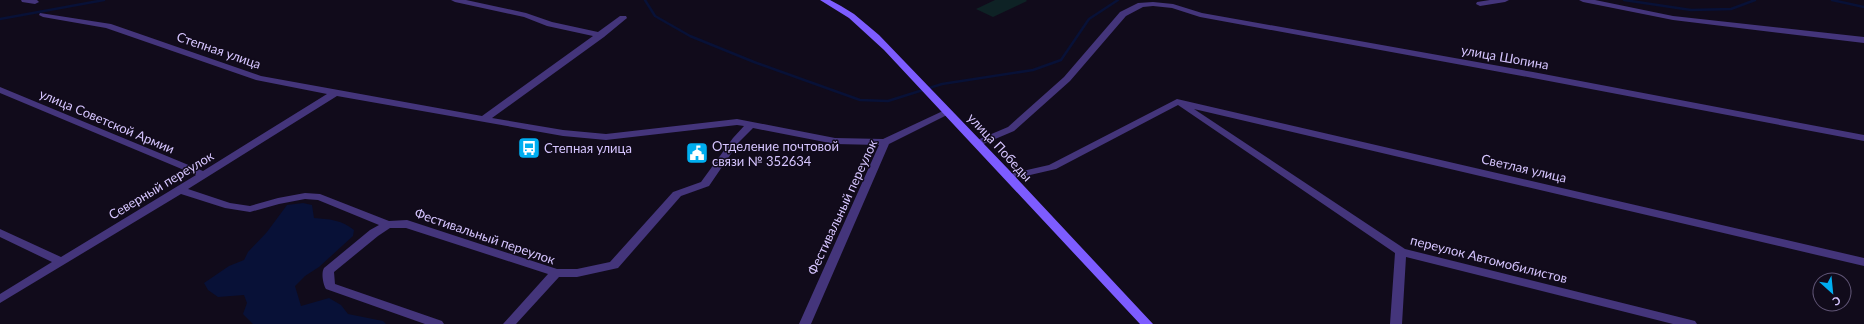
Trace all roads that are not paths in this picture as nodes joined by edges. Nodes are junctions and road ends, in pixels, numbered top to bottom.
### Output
1 (25, 0) edge
2 (455, 0) edge
3 (824, 0) edge
4 (1505, 0) edge
5 (1583, 0) edge
6 (35, 2) dead end
7 (1480, 4) dead end
8 (43, 15) dead end
9 (623, 18) dead end
10 (602, 34) junction
11 (1864, 40) edge
12 (0, 90) edge
13 (335, 93) junction
14 (1177, 102) junction
15 (948, 112) junction
16 (484, 119) junction
17 (752, 124) junction
18 (1864, 138) edge
19 (885, 142) junction
20 (978, 143) junction
21 (204, 175) junction
22 (1009, 177) junction
23 (180, 190) junction
24 (388, 226) junction
25 (0, 232) edge
26 (1401, 252) junction
27 (61, 262) junction
28 (1864, 262) edge
29 (556, 274) junction
30 (0, 299) edge
31 (438, 324) edge
32 (509, 324) edge
33 (805, 324) edge
34 (1147, 324) edge
35 (1396, 324) edge
36 (1691, 324) edge

1 - 6 street
2 - 10 street
3 - 15 street, улица Победы
4 - 7 street
5 - 11 street
8 - 13 street, Степная улица
9 - 10 street
10 - 16 street
12 - 21 street, улица Советской Армии
13 - 16 street, Степная улица
13 - 21 street, Северный переулок
14 - 22 street
14 - 26 street, переулок Автомобилистов
14 - 28 street, Светлая улица
15 - 19 street, Фестивальный переулок
15 - 20 street, улица Победы
16 - 17 street, Степная улица
17 - 19 street, Степная улица
17 - 29 street
18 - 20 street, улица Шопина
19 - 33 street, Фестивальный переулок
20 - 22 street, улица Победы
21 - 23 street, Северный переулок
22 - 34 street, улица Победы
23 - 24 street, Фестивальный переулок
23 - 27 street, Северный переулок
24 - 29 street, Фестивальный переулок
24 - 31 street, Фестивальный переулок
25 - 27 street
26 - 35 street
26 - 36 street, переулок Автомобилистов
27 - 30 street, Северный переулок
29 - 32 street, Фестивальный переулок

